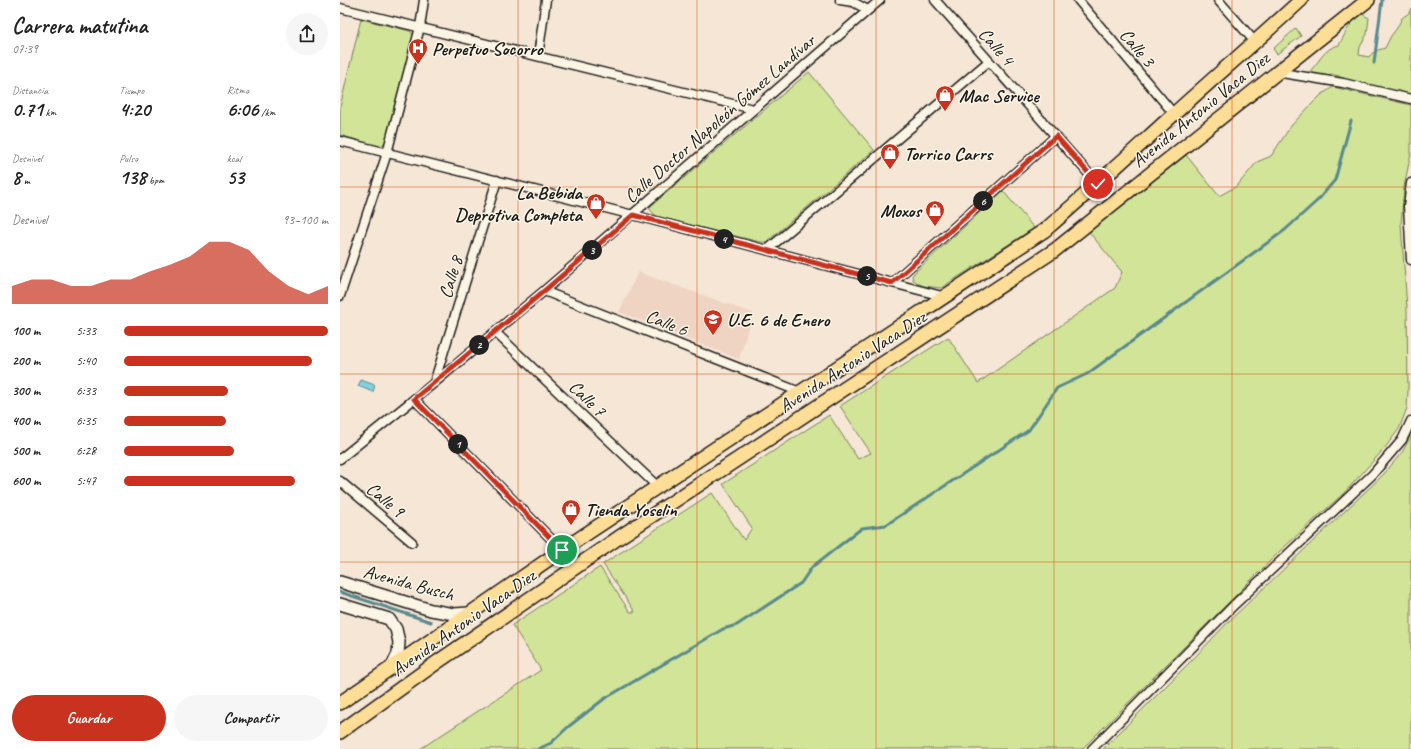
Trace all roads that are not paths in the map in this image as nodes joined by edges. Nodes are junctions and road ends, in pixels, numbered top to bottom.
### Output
1 (424, 0) edge
2 (546, 0) edge
3 (840, 0) edge
4 (935, 0) edge
5 (1078, 0) edge
6 (1218, 0) edge
7 (1301, 0) edge
8 (1368, 0) edge
9 (877, 1) edge
10 (340, 8) edge
11 (868, 10) junction
12 (420, 27) junction
13 (1256, 42) junction
14 (538, 56) junction
15 (989, 61) junction
16 (1276, 72) junction
17 (1411, 99) edge
18 (753, 109) junction
19 (1174, 114) junction
20 (1056, 136) junction
21 (340, 141) edge
22 (387, 153) junction
23 (497, 180) junction
24 (1411, 183) edge
25 (1098, 184) junction
26 (633, 215) junction
27 (767, 250) junction
28 (1411, 260) edge
29 (892, 283) junction
30 (544, 291) junction
31 (340, 296) edge
32 (942, 296) junction
33 (495, 332) junction
34 (434, 383) junction
35 (800, 392) junction
36 (414, 399) junction
37 (1411, 421) edge
38 (340, 459) edge
39 (340, 481) edge
40 (658, 487) junction
41 (621, 536) junction
42 (412, 542) dead end
43 (562, 550) junction
44 (340, 582) edge
45 (340, 604) edge
46 (469, 613) junction
47 (392, 666) junction
48 (340, 703) edge
49 (340, 732) edge
50 (1092, 749) edge

1 - 12 street
2 - 14 street
3 - 11 street
4 - 15 street, Calle 4
5 - 19 street, Calle 3
6 - 13 street
7 - 13 highway, Avenida Antonio Vaca Diez
8 - 16 highway, Avenida Antonio Vaca Diez
9 - 11 street, Calle Doctor Napoleón Gómez Landívar
10 - 12 street
11 - 18 street, Calle Doctor Napoleón Gómez Landívar
12 - 14 street
12 - 22 street
13 - 19 highway, Avenida Antonio Vaca Diez
14 - 18 street
15 - 20 street, Calle 4
15 - 27 street
16 - 17 street
16 - 41 highway, Avenida Antonio Vaca Diez
18 - 26 street, Calle Doctor Napoleón Gómez Landívar
19 - 25 highway, Avenida Antonio Vaca Diez
20 - 25 street, Calle 4
20 - 29 street
21 - 22 street
22 - 23 street
22 - 31 street
23 - 26 street
23 - 34 street, Calle 8
24 - 28 street
25 - 32 highway, Avenida Antonio Vaca Diez
26 - 27 street
26 - 30 street, Calle Doctor Napoleón Gómez Landívar
27 - 29 street
29 - 32 street
30 - 33 street, Calle Doctor Napoleón Gómez Landívar
30 - 35 street, Calle 6
32 - 35 highway, Avenida Antonio Vaca Diez
33 - 34 street, Calle Doctor Napoleón Gómez Landívar
33 - 40 street, Calle 7
34 - 36 street, Calle Doctor Napoleón Gómez Landívar
35 - 40 highway, Avenida Antonio Vaca Diez
36 - 38 street, Calle Doctor Napoleón Gómez Landívar
36 - 43 street
37 - 50 street
39 - 42 street, Calle 9
40 - 41 highway
40 - 43 highway, Avenida Antonio Vaca Diez
41 - 49 highway, Avenida Antonio Vaca Diez
43 - 46 highway, Avenida Antonio Vaca Diez
44 - 46 main road, Avenida Busch
45 - 47 main road, Avenida Busch
46 - 47 highway, Avenida Antonio Vaca Diez
47 - 48 highway, Avenida Antonio Vaca Diez

